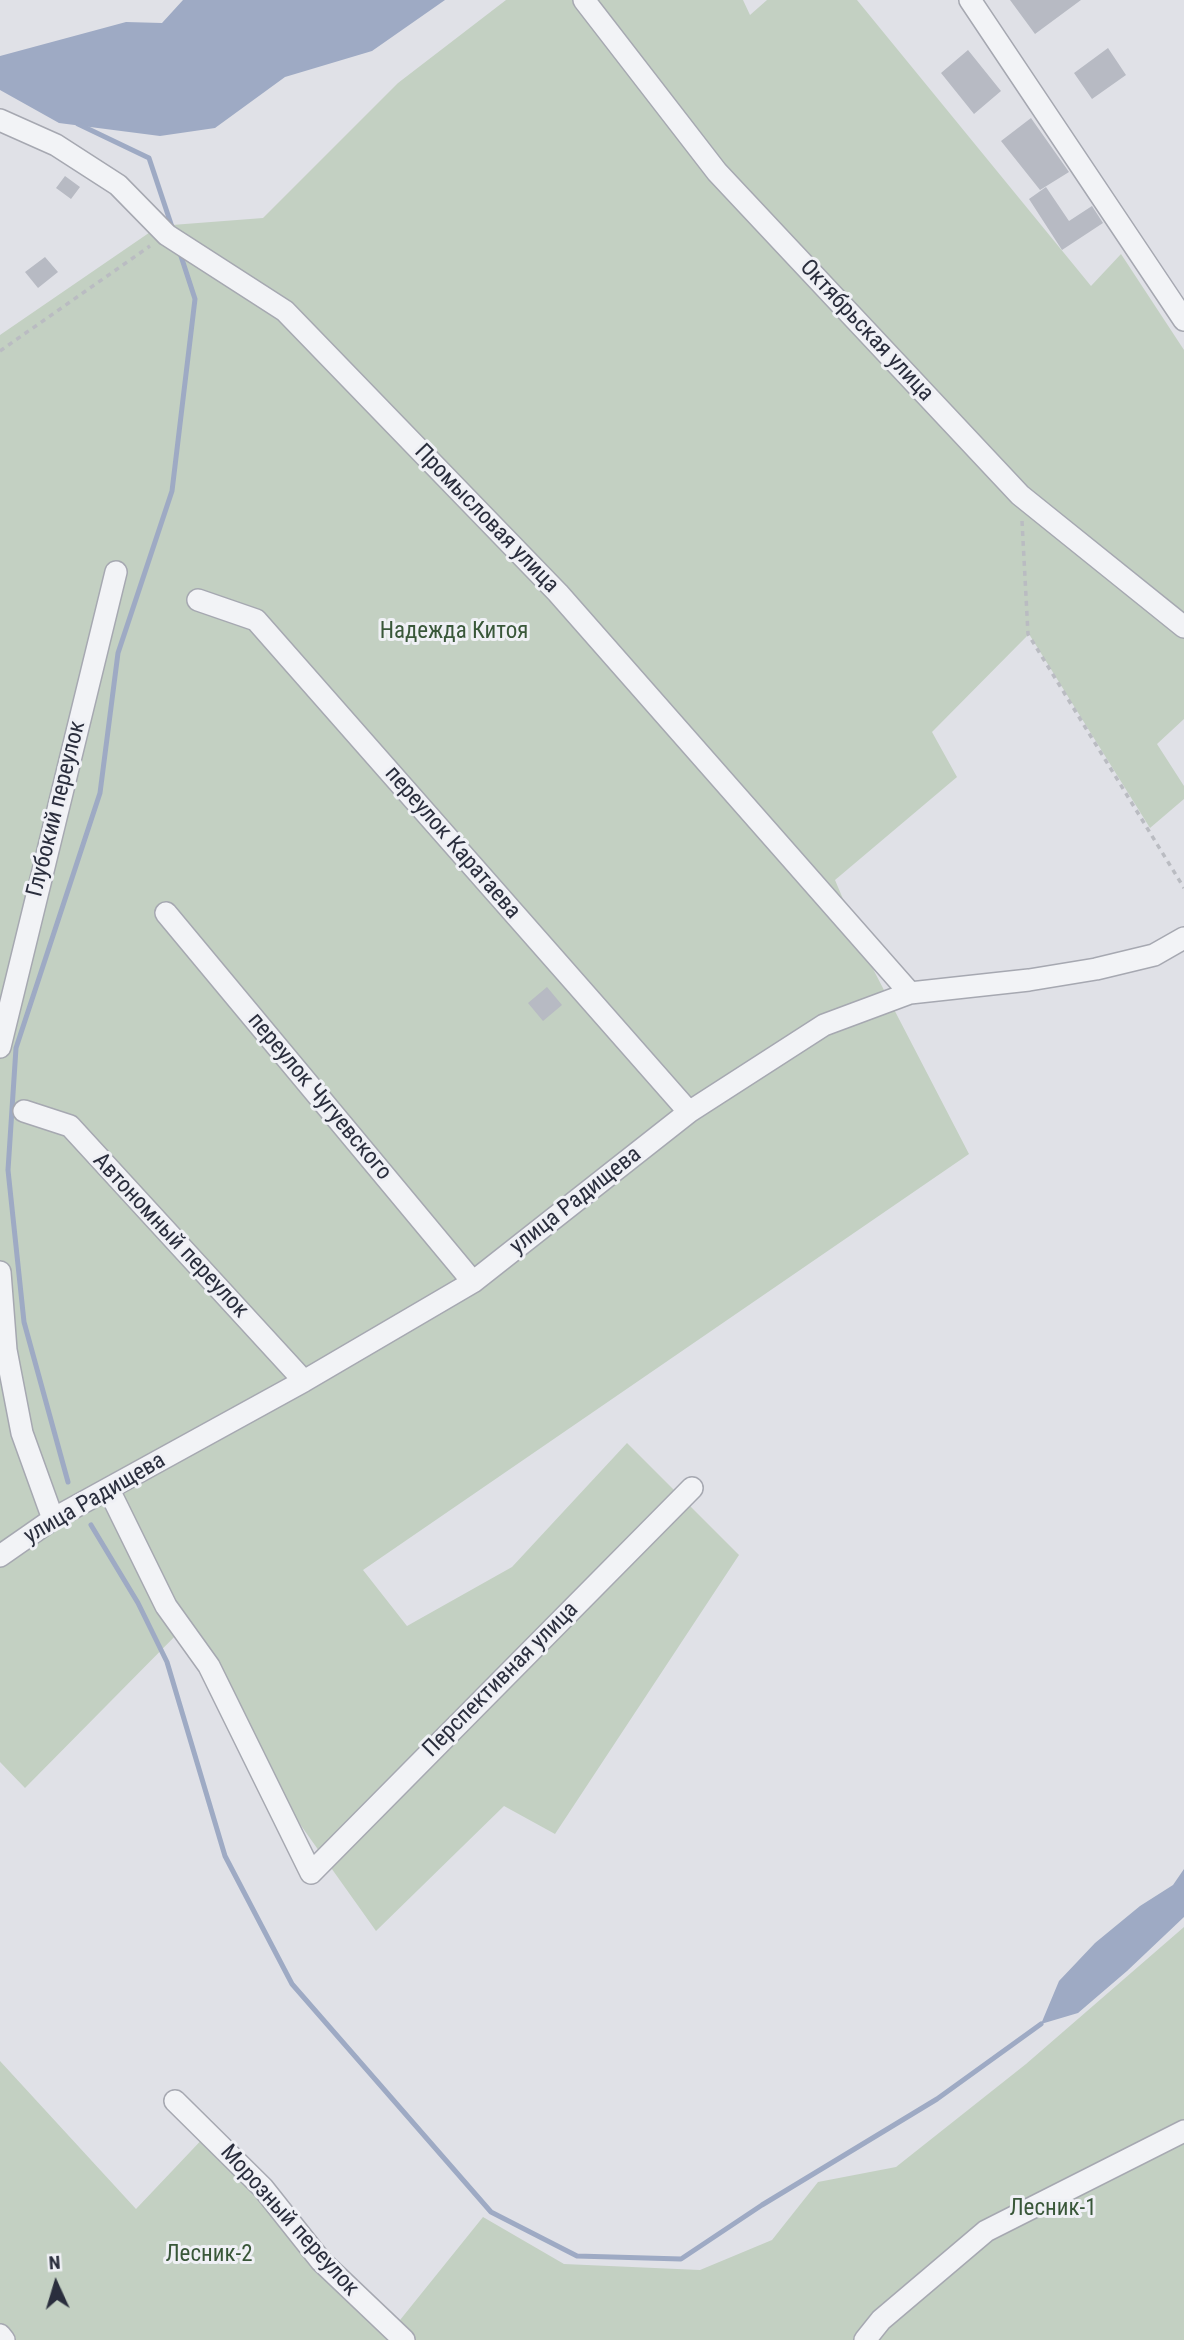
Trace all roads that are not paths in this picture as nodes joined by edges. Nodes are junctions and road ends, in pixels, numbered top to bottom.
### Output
1 (584, 0) edge
2 (970, 0) edge
3 (0, 120) edge
4 (1184, 320) edge
5 (116, 572) dead end
6 (198, 600) dead end
7 (1184, 627) edge
8 (166, 913) dead end
9 (1184, 938) edge
10 (910, 993) junction
11 (0, 1047) edge
12 (24, 1111) dead end
13 (688, 1112) junction
14 (0, 1272) edge
15 (473, 1282) junction
16 (304, 1381) junction
17 (692, 1488) dead end
18 (109, 1490) junction
19 (53, 1519) junction
20 (0, 1556) edge
21 (175, 2101) dead end
22 (1184, 2132) edge
23 (0, 2335) edge
24 (5, 2340) edge
25 (404, 2340) edge
26 (865, 2340) edge

1 - 7 street, Октябрьская улица
2 - 4 street
3 - 10 street, Промысловая улица
5 - 11 street, Глубокий переулок
6 - 13 street, переулок Каратаева
8 - 15 street, переулок Чугуевского
9 - 10 street, улица Радищева
10 - 13 street, улица Радищева
12 - 16 street, Автономный переулок
13 - 15 street, улица Радищева
14 - 19 street
15 - 16 street, улица Радищева
16 - 18 street, улица Радищева
17 - 18 street, Перспективная улица
18 - 19 street, улица Радищева
19 - 20 street, улица Радищева
21 - 25 street, Морозный переулок
22 - 26 street
23 - 24 street

